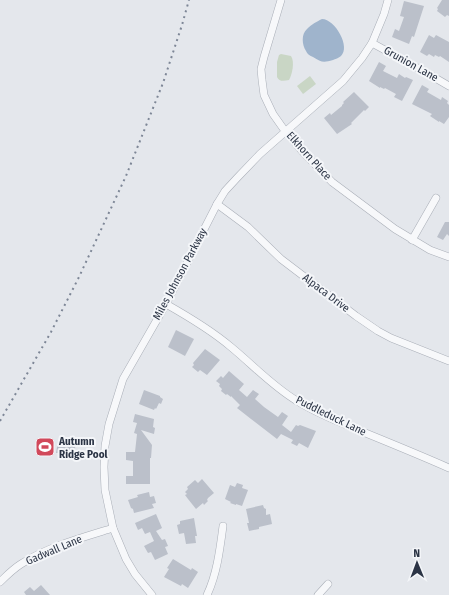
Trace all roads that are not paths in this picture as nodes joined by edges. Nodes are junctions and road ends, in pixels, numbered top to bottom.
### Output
1 (281, 0) edge
2 (388, 0) edge
3 (372, 43) junction
4 (449, 86) edge
5 (286, 132) junction
6 (436, 198) dead end
7 (217, 204) junction
8 (412, 240) junction
9 (449, 257) edge
10 (166, 304) junction
11 (449, 361) edge
12 (449, 468) edge
13 (223, 526) dead end
14 (113, 528) junction
15 (0, 582) edge
16 (328, 584) dead end
17 (152, 595) edge
18 (207, 595) edge
19 (318, 595) edge

1 - 5 street, Elkhorn Place
2 - 3 street, Miles Johnson Parkway
3 - 4 street, Grunion Lane
3 - 5 street, Miles Johnson Parkway
5 - 7 street, Miles Johnson Parkway
5 - 8 street, Elkhorn Place
6 - 8 street
7 - 10 street, Miles Johnson Parkway
7 - 11 street, Alpaca Drive
8 - 9 street, Elkhorn Place
10 - 12 street, Puddleduck Lane
10 - 14 street, Miles Johnson Parkway
13 - 18 street
14 - 15 street, Gadwall Lane
14 - 17 street, Miles Johnson Parkway
16 - 19 street

